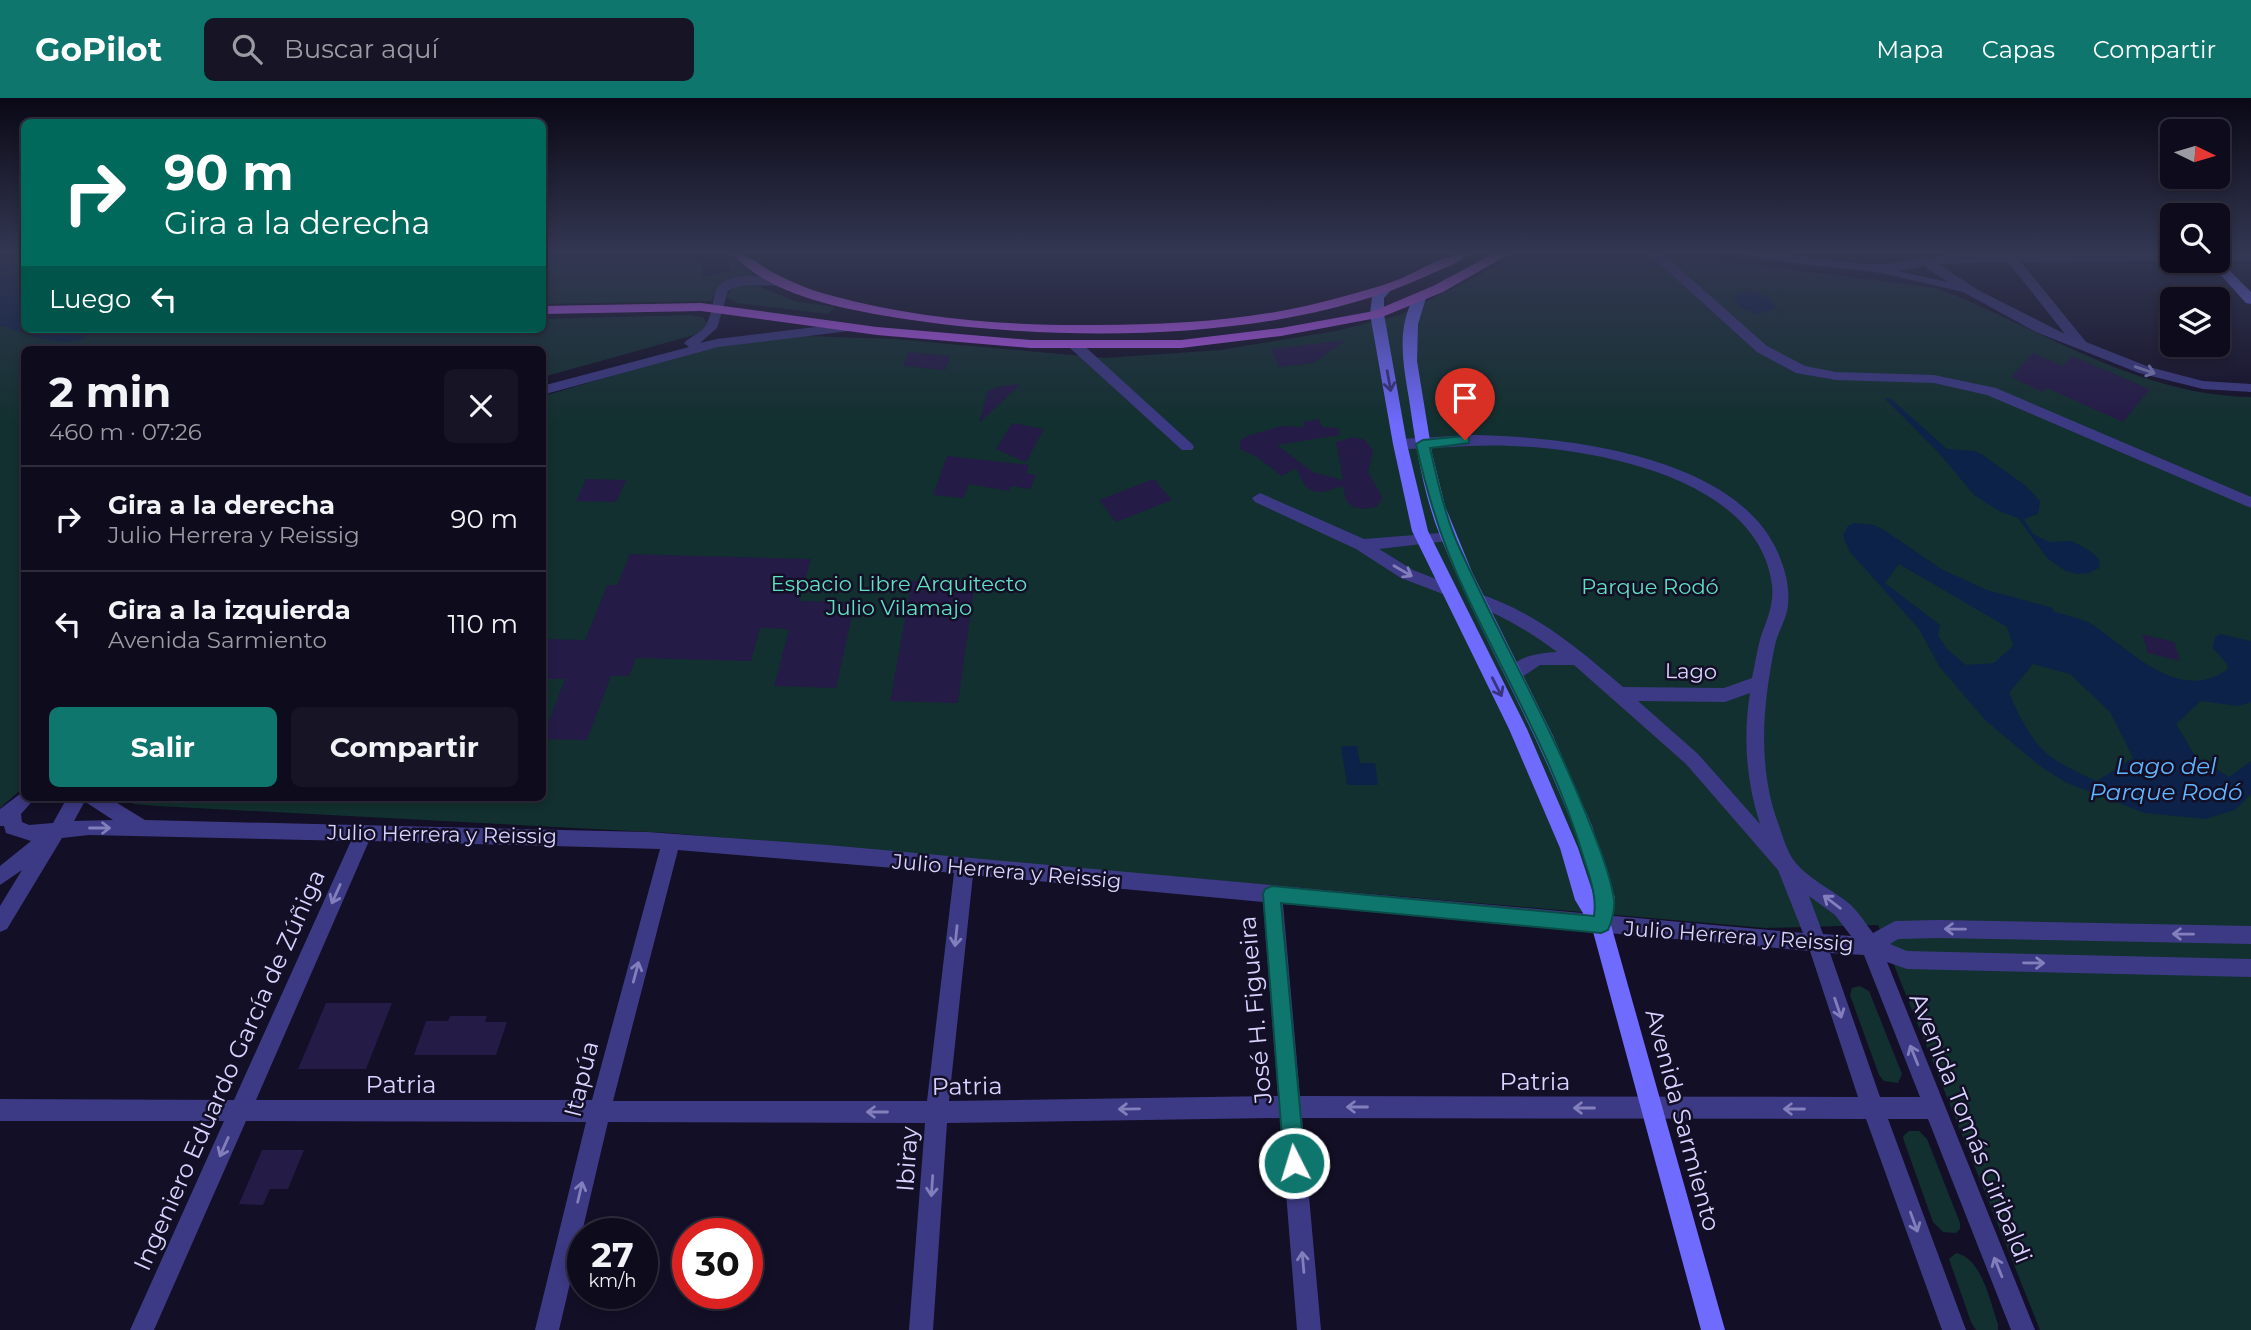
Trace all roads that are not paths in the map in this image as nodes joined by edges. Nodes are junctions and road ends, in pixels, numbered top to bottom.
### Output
1 (717, 311) edge
2 (735, 311) edge
3 (885, 311) edge
4 (1285, 311) edge
5 (1384, 311) edge
6 (1413, 311) edge
7 (1720, 311) edge
8 (2008, 311) edge
9 (2054, 311) edge
10 (1377, 314) junction
11 (849, 327) junction
12 (1075, 345) junction
13 (2081, 345) junction
14 (546, 383) edge
15 (2251, 388) edge
16 (546, 390) edge
17 (1400, 444) junction
18 (1423, 444) junction
19 (1187, 447) dead end
20 (1260, 498) dead end
21 (2251, 503) edge
22 (1448, 536) junction
23 (1423, 539) junction
24 (1362, 545) junction
25 (1448, 590) junction
26 (1476, 599) junction
27 (1578, 658) junction
28 (1513, 674) junction
29 (1760, 682) junction
30 (1618, 694) junction
31 (22, 801) edge
32 (75, 801) edge
33 (99, 801) edge
34 (5, 816) edge
35 (142, 828) junction
36 (59, 829) junction
37 (363, 832) junction
38 (671, 842) junction
39 (1786, 866) junction
40 (964, 868) junction
41 (0, 877) edge
42 (1272, 894) junction
43 (0, 923) edge
44 (1601, 925) junction
45 (2251, 935) edge
46 (1816, 943) junction
47 (1871, 946) junction
48 (2251, 968) edge
49 (1289, 1107) junction
50 (1652, 1108) junction
51 (1873, 1108) junction
52 (1935, 1108) junction
53 (0, 1110) edge
54 (241, 1110) junction
55 (600, 1111) junction
56 (937, 1112) junction
57 (142, 1330) edge
58 (547, 1330) edge
59 (920, 1330) edge
60 (1309, 1330) edge
61 (1713, 1330) edge
62 (1954, 1330) edge
63 (2023, 1330) edge

1 - 14 street
2 - 11 main road
3 - 4 main road
5 - 10 main road
6 - 18 street, Avenida Sarmiento
7 - 21 street
8 - 13 street
9 - 13 street
10 - 12 main road
10 -> 17 street, Avenida Sarmiento
11 - 12 main road
11 - 16 street
12 - 19 street
13 -> 15 street
17 - 18 street
17 - 23 street, Avenida Sarmiento
18 - 22 street, Avenida Sarmiento
18 - 29 street
20 - 24 street
22 - 23 street
22 - 26 street, Avenida Sarmiento
23 - 24 street
23 - 25 street, Avenida Sarmiento
24 -> 25 street
25 -> 44 street, Avenida Sarmiento
26 - 27 street
26 - 28 street, Avenida Sarmiento
27 - 28 street
27 - 30 street
28 - 44 street, Avenida Sarmiento
29 - 30 street, Lago
29 - 39 street
30 - 39 street
31 - 34 street
32 - 36 street
33 - 35 street
34 - 36 street, Julio Herrera y Reissig
36 -> 35 street, Julio Herrera y Reissig
35 - 37 street, Julio Herrera y Reissig
36 - 41 street
36 - 43 street
37 - 38 street, Julio Herrera y Reissig
37 -> 54 street, Ingeniero Eduardo García de Zúñiga
38 - 40 street, Julio Herrera y Reissig
55 -> 38 street, Itapúa
39 - 46 street
47 -> 39 street
40 - 42 street, Julio Herrera y Reissig
40 -> 56 street, Ibiray
42 - 44 street, Julio Herrera y Reissig
42 - 49 street, José H. Figueira
44 - 46 street, Julio Herrera y Reissig
44 - 50 street, Avenida Sarmiento
45 -> 47 street, Julio Herrera y Reissig
46 - 47 street, Julio Herrera y Reissig
46 -> 51 street
47 -> 48 street, Julio Herrera y Reissig
52 -> 47 street, Avenida Tomás Giribaldi
50 -> 49 street, Patria
49 -> 56 street, Patria
60 -> 49 street, José H. Figueira
51 -> 50 street, Patria
50 - 61 street, Avenida Sarmiento
51 - 52 street, Patria
51 -> 62 street
63 -> 52 street, Avenida Tomás Giribaldi
53 - 54 street, Patria
54 - 55 street, Patria
54 -> 57 street, Ingeniero Eduardo García de Zúñiga
56 -> 55 street, Patria
58 -> 55 street, Itapúa
56 -> 59 street, Ibiray

